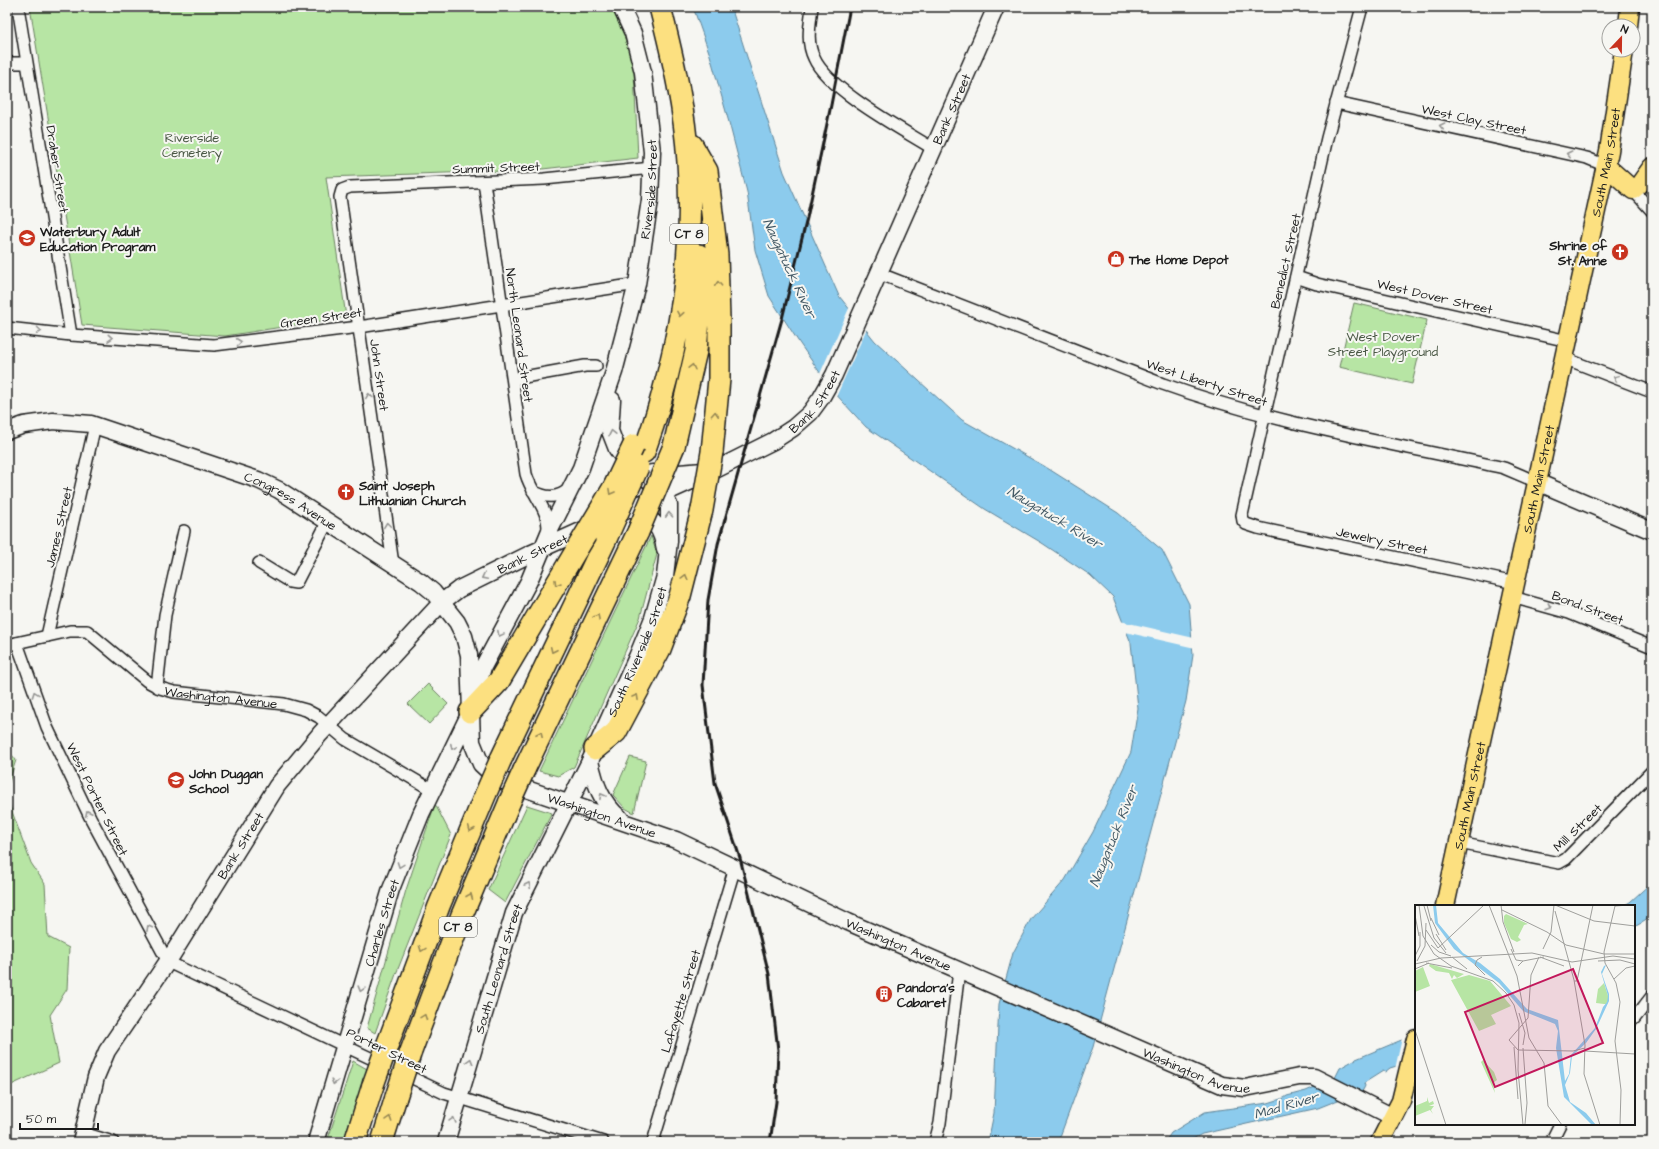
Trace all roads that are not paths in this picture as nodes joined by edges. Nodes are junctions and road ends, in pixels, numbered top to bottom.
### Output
1 (18, 7) edge
2 (621, 7) edge
3 (660, 7) edge
4 (664, 7) edge
5 (812, 7) edge
6 (996, 7) edge
7 (1362, 7) edge
8 (1630, 7) edge
9 (1629, 18) edge
10 (1623, 58) edge
11 (7, 63) edge
12 (26, 63) junction
13 (1336, 103) junction
14 (692, 145) junction
15 (932, 148) junction
16 (1606, 166) junction
17 (1652, 167) edge
18 (652, 168) junction
19 (484, 182) junction
20 (342, 190) joint
21 (1633, 190) junction
22 (1652, 212) edge
23 (878, 273) junction
24 (1296, 277) junction
25 (637, 284) junction
26 (502, 305) junction
27 (359, 326) junction
28 (7, 328) edge
29 (71, 335) junction
30 (1568, 341) junction
31 (1564, 358) junction
32 (596, 366) dead end
33 (614, 372) junction
34 (513, 379) junction
35 (1652, 392) edge
36 (1265, 416) junction
37 (96, 425) junction
38 (7, 431) edge
39 (638, 455) junction
40 (714, 461) junction
41 (1537, 482) junction
42 (574, 484) junction
43 (532, 491) junction
44 (663, 494) junction
45 (623, 512) junction
46 (328, 521) junction
47 (1244, 523) joint
48 (184, 531) dead end
49 (1652, 531) edge
50 (546, 542) junction
51 (259, 563) dead end
52 (393, 564) junction
53 (667, 566) junction
54 (1513, 590) junction
55 (442, 602) junction
56 (47, 636) junction
57 (12, 644) edge
58 (1652, 647) edge
59 (157, 687) junction
60 (470, 712) junction
61 (328, 725) junction
62 (592, 755) junction
63 (1652, 771) edge
64 (432, 790) junction
65 (568, 802) junction
66 (628, 823) junction
67 (1459, 843) junction
68 (735, 867) junction
69 (1445, 905) edge
70 (168, 962) junction
71 (959, 971) junction
72 (1652, 996) edge
73 (1635, 1018) edge
74 (1415, 1044) edge
75 (345, 1045) junction
76 (459, 1099) junction
77 (1393, 1117) junction
78 (1560, 1125) edge
79 (82, 1138) edge
80 (113, 1142) edge
81 (316, 1142) edge
82 (355, 1142) edge
83 (382, 1142) edge
84 (446, 1142) edge
85 (603, 1142) edge
86 (653, 1142) edge
87 (935, 1142) edge
88 (1380, 1142) edge
89 (1551, 1142) edge

1 - 12 street, Draher Street
2 - 18 main road, Riverside Street
3 -> 39 highway, CT 8
4 - 14 highway, CT 8
5 - 15 street
6 - 15 main road, Bank Street
7 - 13 street, Benedict Street
8 - 9 main road
10 - 16 main road, South Main Street
11 - 12 street
12 - 29 street, Draher Street
16 -> 13 street, West Clay Street
13 - 24 street, Benedict Street
40 -> 14 highway
83 -> 14 highway, CT 8, bridge
15 - 23 main road, Bank Street
16 - 21 main road
16 - 30 main road, South Main Street
17 - 21 main road
18 - 19 street, Summit Street
18 - 25 main road, Riverside Street
19 - 20 street, Summit Street
19 - 26 street, North Leonard Street
20 - 27 street, John Street
21 - 22 street
23 - 36 street, West Liberty Street
23 - 40 main road, Bank Street
24 - 30 street, West Dover Street
24 - 36 street, Benedict Street
25 - 26 street, Green Street
25 - 33 main road, Riverside Street
26 - 27 street, Green Street
26 - 34 street, North Leonard Street
29 -> 27 street, Green Street
52 -> 27 street, John Street
28 -> 29 street, Green Street
30 - 31 main road, South Main Street
35 -> 31 street
31 - 41 main road, South Main Street
32 - 34 street
39 -> 33 main road, Riverside Street
33 - 42 main road, Riverside Street
34 - 43 street, North Leonard Street
36 - 41 street, West Liberty Street
36 - 47 street, Benedict Street
37 - 38 main road, Congress Avenue
37 - 46 main road, Congress Avenue
37 - 56 street, James Street
39 - 40 main road
39 - 44 main road, Riverside Street
39 -> 60 highway, bridge
39 -> 82 highway, CT 8, bridge
40 - 44 main road, Bank Street
62 -> 40 highway, bridge
41 - 49 main road
41 - 54 main road, South Main Street
42 - 43 street
42 - 50 main road, Riverside Street
43 - 50 street, North Leonard Street
44 - 45 main road, Bank Street
53 -> 44 main road, South Riverside Street
45 - 50 main road, Bank Street
45 - 53 main road
46 - 51 street
46 - 52 main road, Congress Avenue
47 - 54 street, Jewelry Street
48 - 59 street
50 -> 55 main road, Bank Street
50 -> 60 main road
52 - 55 main road, Congress Avenue
53 - 62 main road, South Riverside Street
54 -> 58 street, Bond Street
54 - 67 main road, South Main Street
55 - 60 main road, Congress Avenue
55 - 61 main road, Bank Street
56 - 57 street, Washington Avenue
56 - 59 street, Washington Avenue
70 -> 57 street, West Porter Street
59 - 61 street, Washington Avenue
60 -> 64 main road, Charles Street
60 - 65 main road, Washington Avenue
61 - 64 street, Washington Avenue
61 - 70 main road, Bank Street
62 - 65 main road, South Riverside Street
66 -> 62 main road
63 - 67 street, Mill Street
64 -> 75 main road, Charles Street
65 - 66 main road, Washington Avenue
76 -> 65 main road, South Leonard Street
66 - 68 main road, Washington Avenue
67 - 69 main road, South Main Street
68 - 71 main road, Washington Avenue
68 - 86 street, Lafayette Street
70 - 75 street, Porter Street
70 - 79 main road, Bank Street
71 - 77 main road, Washington Avenue
71 - 87 street
72 - 73 street
74 - 77 main road
75 - 76 street, Porter Street
75 -> 81 main road, Charles Street
84 -> 76 main road, South Leonard Street
76 - 85 street, Porter Street
77 - 88 main road
78 - 89 street
79 - 80 street

